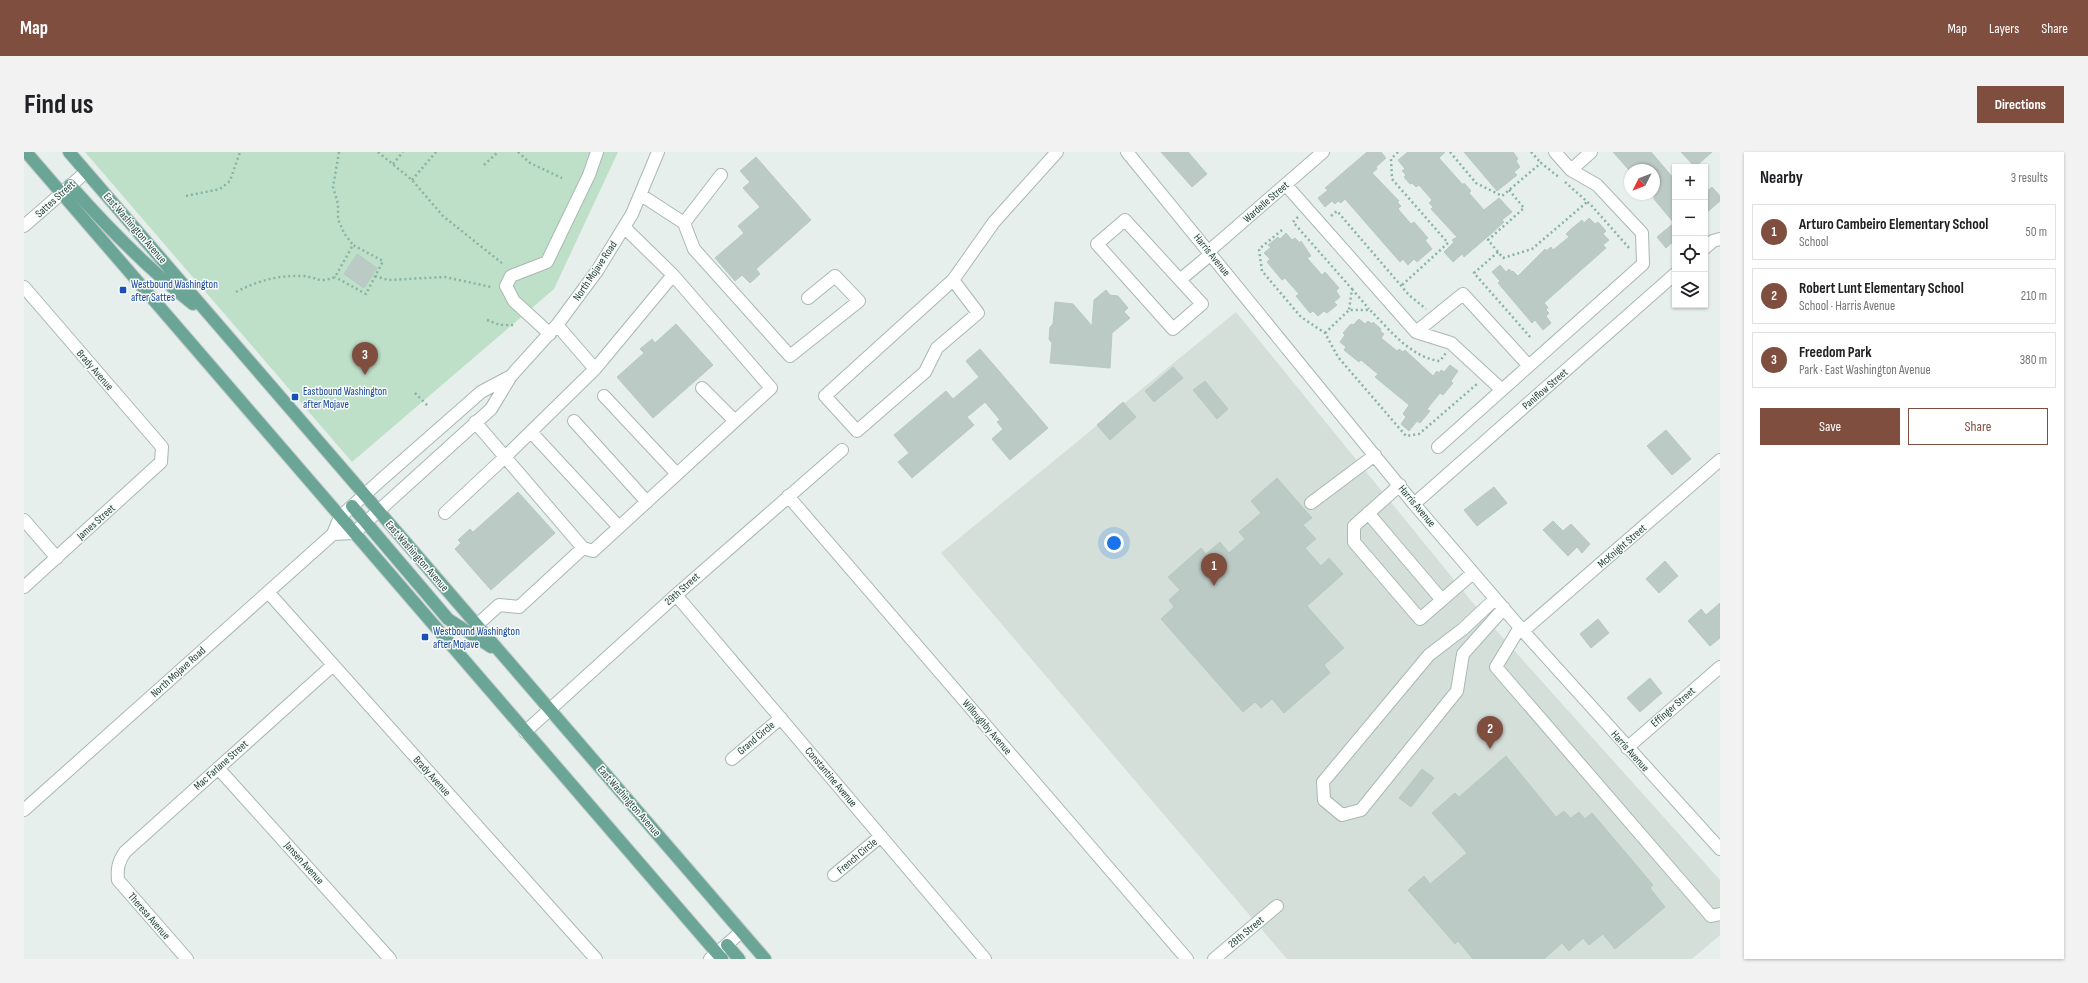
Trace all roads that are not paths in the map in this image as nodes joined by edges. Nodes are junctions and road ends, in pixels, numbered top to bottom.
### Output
1 (26, 152) edge
2 (69, 152) edge
3 (596, 152) edge
4 (658, 152) edge
5 (1057, 152) edge
6 (1127, 152) edge
7 (1323, 152) edge
8 (1554, 152) edge
9 (1591, 152) edge
10 (1571, 170) junction
11 (86, 172) junction
12 (721, 174) dead end
13 (1286, 185) junction
14 (66, 189) junction
15 (641, 195) junction
16 (684, 223) junction
17 (24, 226) edge
18 (624, 227) junction
19 (1720, 238) edge
20 (1708, 245) edge
21 (1210, 253) junction
22 (673, 275) junction
23 (1672, 277) edge
24 (1181, 279) junction
25 (953, 280) junction
26 (24, 287) edge
27 (808, 298) dead end
28 (216, 322) junction
29 (554, 329) junction
30 (1416, 332) junction
31 (1529, 366) junction
32 (595, 369) junction
33 (511, 376) junction
34 (702, 388) dead end
35 (1502, 390) junction
36 (604, 396) dead end
37 (574, 421) dead end
38 (735, 421) junction
39 (476, 422) junction
40 (531, 432) junction
41 (1438, 447) dead end
42 (842, 450) dead end
43 (162, 454) joint
44 (1375, 455) junction
45 (505, 457) junction
46 (1720, 460) edge
47 (677, 474) junction
48 (1400, 486) junction
49 (364, 495) junction
50 (788, 496) junction
51 (647, 502) junction
52 (1311, 503) dead end
53 (1414, 504) junction
54 (352, 506) junction
55 (378, 510) junction
56 (445, 513) dead end
57 (1368, 514) junction
58 (340, 517) junction
59 (24, 520) edge
60 (365, 522) junction
61 (619, 527) junction
62 (354, 532) junction
63 (333, 534) junction
64 (583, 548) junction
65 (57, 558) junction
66 (1473, 573) junction
67 (24, 587) edge
68 (268, 592) junction
69 (676, 595) junction
70 (1496, 599) junction
71 (1442, 600) junction
72 (1504, 608) junction
73 (477, 625) junction
74 (1521, 629) junction
75 (500, 652) junction
76 (333, 665) junction
77 (1720, 667) edge
78 (550, 709) junction
79 (781, 718) junction
80 (525, 732) junction
81 (1627, 748) junction
82 (732, 759) dead end
83 (218, 768) junction
84 (24, 810) edge
85 (881, 836) junction
86 (1720, 849) edge
87 (117, 870) joint
88 (834, 875) dead end
89 (1277, 906) dead end
90 (1720, 914) edge
91 (741, 932) junction
92 (727, 944) junction
93 (717, 957) edge
94 (980, 957) edge
95 (187, 959) edge
96 (390, 959) edge
97 (596, 959) edge
98 (739, 959) edge
99 (765, 959) edge
100 (1187, 959) edge
101 (1214, 959) edge

1 - 14 main road
2 - 11 main road, East Washington Avenue
3 - 29 street
4 - 15 street, North Mojave Road
5 - 25 street
6 - 21 street, Harris Avenue
7 - 13 street, Wardelle Street
8 - 10 street
9 - 10 street
10 - 31 street
11 - 14 street, Sattes Street
11 - 28 main road, East Washington Avenue
12 - 16 street
13 - 21 street, Wardelle Street
13 - 30 street
14 - 17 street, Sattes Street
14 - 28 main road
14 - 58 main road
15 - 16 street
15 - 18 street, North Mojave Road
16 - 27 street
18 - 22 street
18 - 29 street, North Mojave Road
19 - 20 street
21 - 24 street, Wardelle Street
21 - 44 street, Harris Avenue
22 - 32 street
22 - 38 street
23 - 53 street, Paniflow Street
24 - 24 street
25 - 25 street
26 - 43 street, Brady Avenue
28 - 49 main road, East Washington Avenue
29 - 32 street
29 - 33 street, North Mojave Road
30 - 31 street
30 - 35 street
31 - 35 street
32 - 40 street
33 - 39 street, North Mojave Road
33 - 49 street, North Mojave Road
34 - 38 street
35 - 41 street
36 - 47 street
37 - 51 street
38 - 47 street
39 - 45 street
39 - 55 street, North Mojave Road
40 - 45 street
40 - 61 street
42 - 50 street, 29th Street
43 - 65 street, James Street
44 - 48 street, Harris Avenue
44 - 52 street
45 - 56 street
45 - 64 street
46 - 74 street, McKnight Street
47 - 51 street
48 - 53 street, Harris Avenue
48 - 57 street
49 - 54 street, North Mojave Road
49 - 55 main road, East Washington Avenue
50 - 69 street, 29th Street
50 - 100 street, Willoughby Avenue
51 - 61 street
53 - 66 street, Harris Avenue
54 - 58 street, North Mojave Road
54 - 60 main road
55 - 60 street, North Mojave Road
55 - 73 main road, East Washington Avenue
57 - 71 street
57 - 71 street
58 - 62 main road
58 - 63 street, North Mojave Road
59 - 65 street
60 - 62 street, North Mojave Road
60 - 75 main road
61 - 64 street
62 - 63 street
62 - 80 main road
63 - 68 street, North Mojave Road
64 - 73 street
65 - 67 street, James Street
66 - 70 street, Harris Avenue
66 - 71 street
68 - 76 street, Brady Avenue
68 - 84 street, North Mojave Road
69 - 78 street, 29th Street
69 - 79 street, Constantine Avenue
70 - 72 street, Harris Avenue
70 - 72 street
72 - 74 street, Harris Avenue
73 - 75 main road, East Washington Avenue
74 - 81 street, Harris Avenue
74 - 90 street, McKnight Street
75 - 78 main road, East Washington Avenue
76 - 83 street, Mac Farlane Street
76 - 97 street, Brady Avenue
77 - 81 street, Effinger Street
78 - 80 street, 29th Street
78 - 91 main road, East Washington Avenue
79 - 82 street, Grand Circle
79 - 85 street, Constantine Avenue
80 - 93 main road
81 - 86 street, Harris Avenue
83 - 87 street, Mac Farlane Street
83 - 96 street, Jansen Avenue
85 - 88 street, French Circle
85 - 94 street, Constantine Avenue
87 - 95 street, Theresa Avenue
89 - 101 street, 28th Street
91 - 92 street
91 - 99 main road, East Washington Avenue
92 - 93 street
92 - 98 main road

